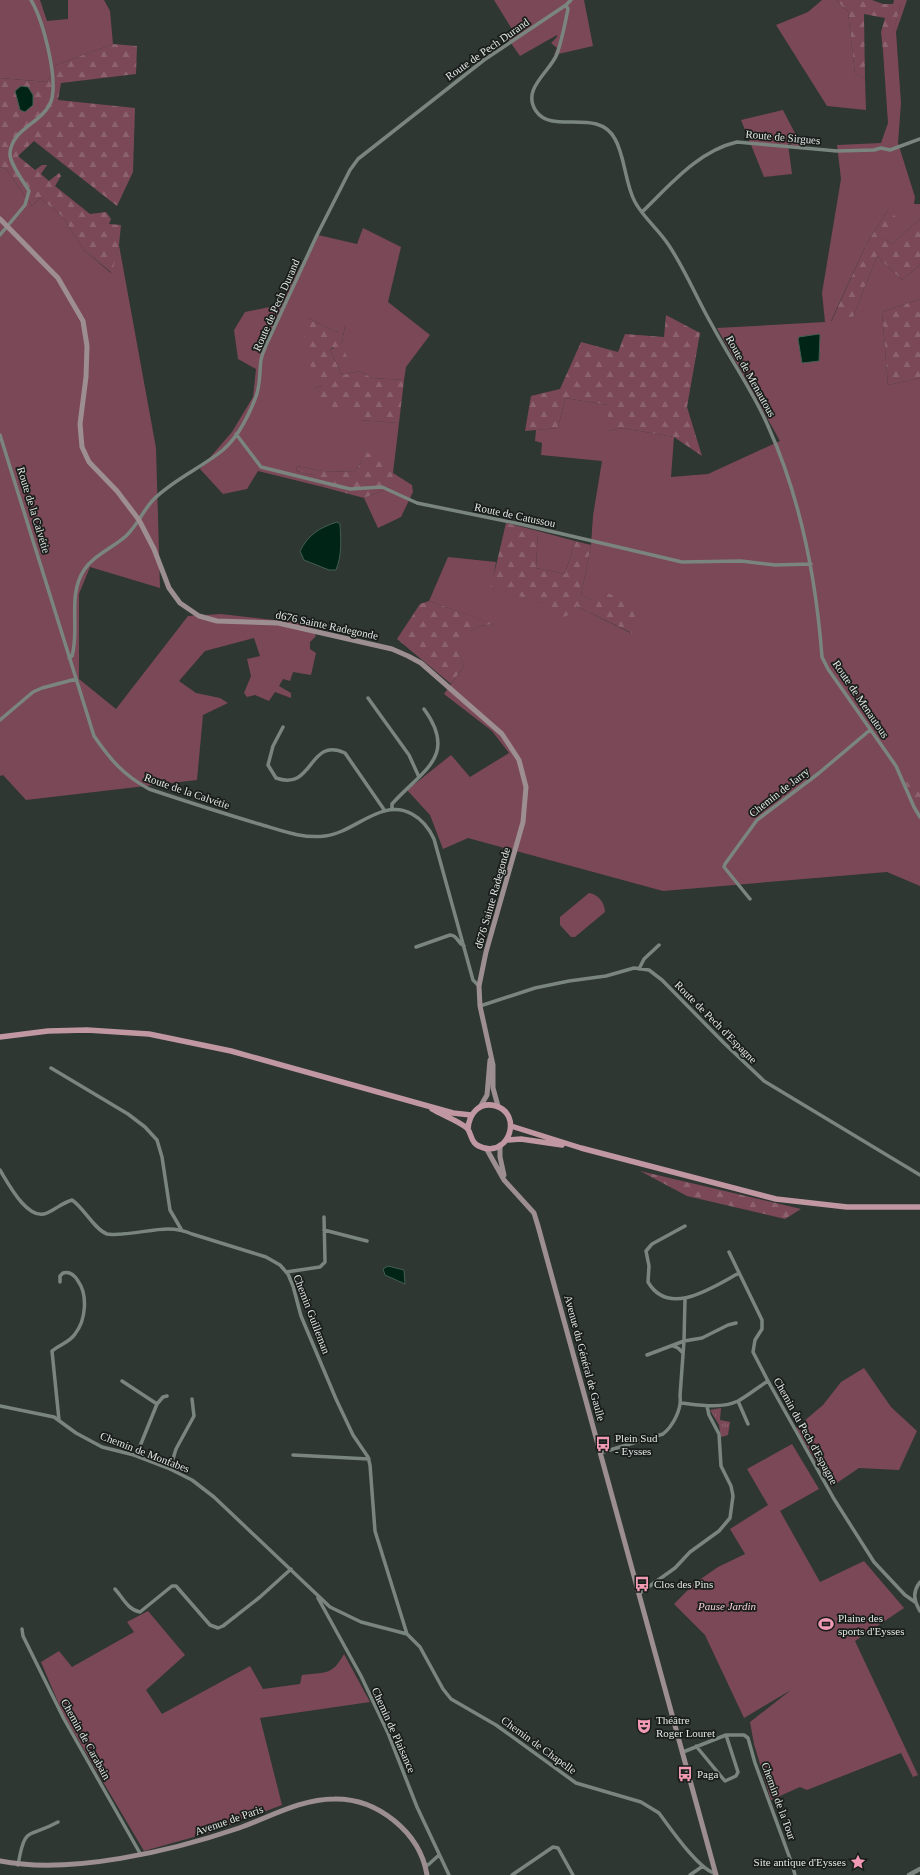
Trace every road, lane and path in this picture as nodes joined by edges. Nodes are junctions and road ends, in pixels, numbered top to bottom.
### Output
1 (31, 0) edge
2 (571, 0) edge
3 (566, 5) junction
4 (920, 139) edge
5 (642, 212) junction
6 (0, 219) edge
7 (7, 227) junction
8 (0, 235) edge
9 (236, 434) junction
10 (0, 435) edge
11 (139, 520) junction
12 (811, 564) junction
13 (69, 658) junction
14 (76, 679) junction
15 (368, 698) dead end
16 (424, 709) dead end
17 (0, 720) edge
18 (283, 727) dead end
19 (870, 730) junction
20 (419, 777) junction
21 (392, 809) junction
22 (384, 811) junction
23 (920, 816) edge
24 (750, 899) dead end
25 (659, 945) dead end
26 (464, 946) junction
27 (416, 947) dead end
28 (639, 969) junction
29 (479, 986) junction
30 (480, 1006) junction
31 (0, 1037) edge
32 (490, 1049) junction
33 (51, 1068) dead end
34 (421, 1104) junction
35 (498, 1106) junction
36 (480, 1107) junction
37 (471, 1115) junction
38 (511, 1126) junction
39 (468, 1129) junction
40 (507, 1140) junction
41 (500, 1145) junction
42 (486, 1148) junction
43 (581, 1148) junction
44 (0, 1170) edge
45 (920, 1175) edge
46 (504, 1180) junction
47 (920, 1207) edge
48 (324, 1217) dead end
49 (685, 1226) dead end
50 (181, 1229) junction
51 (324, 1230) junction
52 (367, 1241) dead end
53 (729, 1252) dead end
54 (286, 1272) junction
55 (739, 1273) junction
56 (60, 1282) dead end
57 (685, 1299) junction
58 (736, 1323) dead end
59 (684, 1341) junction
60 (672, 1346) junction
61 (683, 1353) junction
62 (647, 1355) dead end
63 (122, 1381) dead end
64 (768, 1381) junction
65 (167, 1396) dead end
66 (192, 1399) dead end
67 (738, 1401) junction
68 (682, 1403) junction
69 (157, 1404) junction
70 (0, 1406) edge
71 (707, 1406) junction
72 (58, 1420) junction
73 (748, 1424) dead end
74 (600, 1453) junction
75 (293, 1455) dead end
76 (136, 1456) junction
77 (369, 1459) junction
78 (170, 1469) junction
79 (292, 1569) junction
80 (920, 1582) edge
81 (115, 1590) dead end
82 (640, 1593) junction
83 (316, 1595) junction
84 (915, 1602) junction
85 (920, 1611) edge
86 (22, 1629) dead end
87 (407, 1634) junction
88 (726, 1735) junction
89 (696, 1746) junction
90 (683, 1752) junction
91 (58, 1822) dead end
92 (141, 1855) junction
93 (439, 1855) junction
94 (0, 1861) edge
95 (424, 1864) junction
96 (18, 1865) junction
97 (703, 1866) junction
98 (920, 1870) edge
99 (427, 1875) edge
100 (449, 1875) edge
101 (512, 1875) edge
102 (573, 1875) edge
103 (690, 1875) edge
104 (716, 1875) edge
105 (795, 1875) edge
106 (909, 1875) edge

1 - 7 street
2 - 3 street, Route de Pech Durand
3 - 5 street, Route de Menautous
3 - 9 street, Route de Pech Durand
4 - 5 street, Route de Sirgues
5 - 12 street, Route de Menautous
6 - 7 main road, d676 Sainte Radegonde
7 - 8 street
7 - 11 main road, d676 Sainte Radegonde
9 - 11 street, Route de Pech Durand
9 - 12 street, Route de Catussou
10 - 13 street, Route de la Calvétie
11 - 13 street, Route de Pech Durand
11 - 29 main road, d676 Sainte Radegonde
12 - 19 street, Route de Menautous
13 - 14 street, Route de la Calvétie
14 - 17 street
14 - 22 street, Route de la Calvétie
15 - 20 street
16 - 20 street
18 - 22 street
19 - 23 street, Route de Menautous
19 - 24 street, Chemin de Jarry
20 - 21 street
21 - 22 street, Route de la Calvétie
21 - 26 street, Route de la Calvétie
25 - 28 street
26 - 27 street
26 - 29 street, Route de la Calvétie
28 - 30 street
28 - 45 street, Route de Pech d'Espagne
29 - 30 main road, d676 Sainte Radegonde
30 - 32 main road, d676 Sainte Radegonde
31 - 34 main road
32 - 35 main road
32 - 36 main road
33 - 50 street
34 - 37 main road
34 - 39 main road
35 - 36 main road
35 - 38 main road
36 - 37 main road
37 - 39 main road
38 - 40 main road
38 - 43 main road
39 - 42 main road
40 - 41 main road
40 - 43 main road
41 - 42 main road
41 - 46 main road
42 - 46 main road, Avenue du Général de Gaulle
43 - 47 main road
44 - 50 street, Chemin Guilleman
46 - 74 main road, Avenue du Général de Gaulle
48 - 51 street
49 - 57 street
50 - 54 street, Chemin Guilleman
51 - 52 street
51 - 54 street
53 - 55 street, Chemin du Pech d'Espagne
54 - 77 street, Chemin Guilleman
55 - 57 street
55 - 64 street, Chemin du Pech d'Espagne
56 - 72 street
57 - 59 street
58 - 59 street
59 - 60 street
59 - 61 street
60 - 61 street
60 - 62 street
61 - 68 street
63 - 69 street
64 - 67 street
64 - 84 street, Chemin du Pech d'Espagne
65 - 69 street
66 - 78 street
67 - 71 street
67 - 73 street
68 - 71 street
68 - 74 street
69 - 76 street
70 - 72 street, Chemin de Monfabes
71 - 82 street
72 - 76 street, Chemin de Monfabes
74 - 82 main road, Avenue du Général de Gaulle
75 - 77 street
76 - 78 street, Chemin de Monfabes
77 - 87 street, Chemin Guilleman
78 - 79 street, Chemin de Monfabes
79 - 81 street
79 - 83 street, Chemin de Monfabes
80 - 84 street
82 - 90 main road, Avenue du Général de Gaulle
83 - 87 street, Chemin de Monfabes
83 - 93 street, Chemin de Plaisance
84 - 85 street
86 - 92 street, Chemin de Carabain
87 - 97 street, Chemin de Chapelle
88 - 89 street
88 - 89 street
88 - 105 street, Chemin de la Tour
89 - 90 street
90 - 104 main road, Avenue du Général de Gaulle
91 - 96 street
92 - 95 main road, Avenue de Paris
92 - 96 main road, Avenue de Paris
93 - 95 street
93 - 100 street, Chemin de Plaisance
94 - 96 main road, Avenue de Paris
95 - 99 main road, Avenue de Paris
97 - 103 street
97 - 104 street, Chemin de Chapelle
98 - 106 street
101 - 102 street

